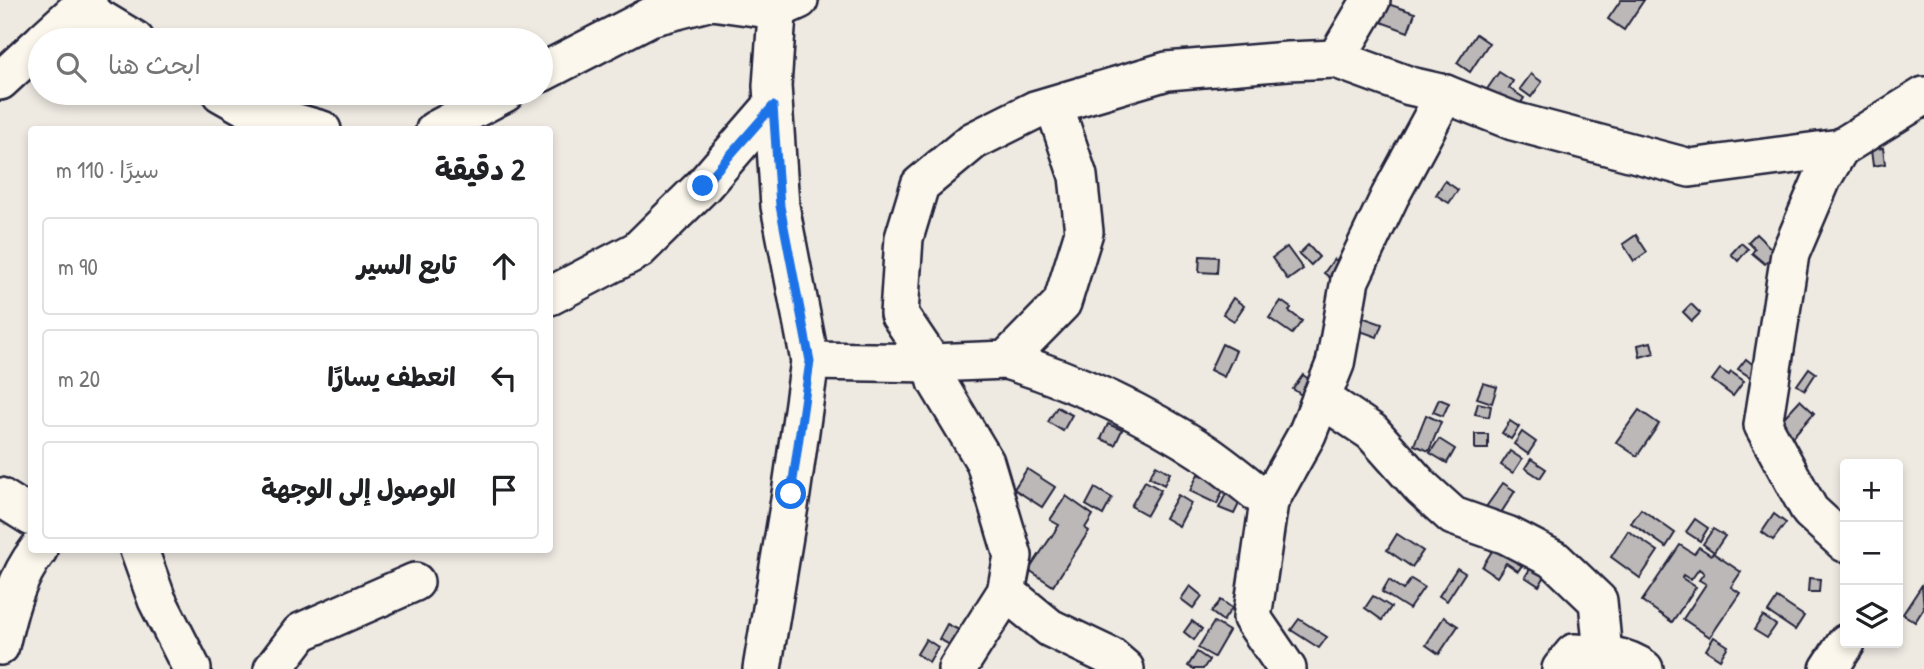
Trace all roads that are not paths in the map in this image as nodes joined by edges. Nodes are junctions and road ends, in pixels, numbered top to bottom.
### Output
1 (1371, 0) edge
2 (785, 3) edge
3 (84, 4) edge
4 (57, 28) edge
5 (118, 28) edge
6 (28, 55) edge
7 (1336, 59) junction
8 (553, 67) edge
9 (0, 81) edge
10 (1446, 94) junction
11 (1924, 96) edge
12 (242, 105) edge
13 (482, 105) edge
14 (1054, 105) junction
15 (773, 106) junction
16 (308, 126) edge
17 (443, 126) edge
18 (1839, 148) junction
19 (553, 294) edge
20 (1006, 360) junction
21 (810, 361) junction
22 (932, 363) junction
23 (1321, 398) junction
24 (0, 497) edge
25 (1269, 502) junction
26 (28, 514) edge
27 (1840, 538) edge
28 (36, 553) edge
29 (140, 553) edge
30 (415, 582) dead end
31 (1006, 592) junction
32 (0, 646) edge
33 (1843, 648) edge
34 (1603, 654) junction
35 (192, 669) edge
36 (273, 669) edge
37 (762, 669) edge
38 (957, 669) edge
39 (1125, 669) edge
40 (1287, 669) edge
41 (1561, 669) edge
42 (1644, 669) edge
43 (1829, 669) edge

1 - 7 street
2 - 8 street
2 - 15 street
3 - 4 street
3 - 5 street
6 - 9 street
7 - 10 street
7 - 14 street
10 - 18 street
10 - 23 street
11 - 18 street
12 - 16 street
13 - 17 street
14 - 20 street
14 - 22 street
15 - 19 street
15 - 21 street
18 - 27 street
20 - 22 street
20 - 25 street
21 - 22 street
21 - 37 street
22 - 31 street
23 - 25 street
23 - 34 street
24 - 26 street
25 - 40 street
28 - 32 street
29 - 35 street
30 - 36 street
31 - 38 street
31 - 39 street
33 - 43 street
34 - 41 street
34 - 42 street

